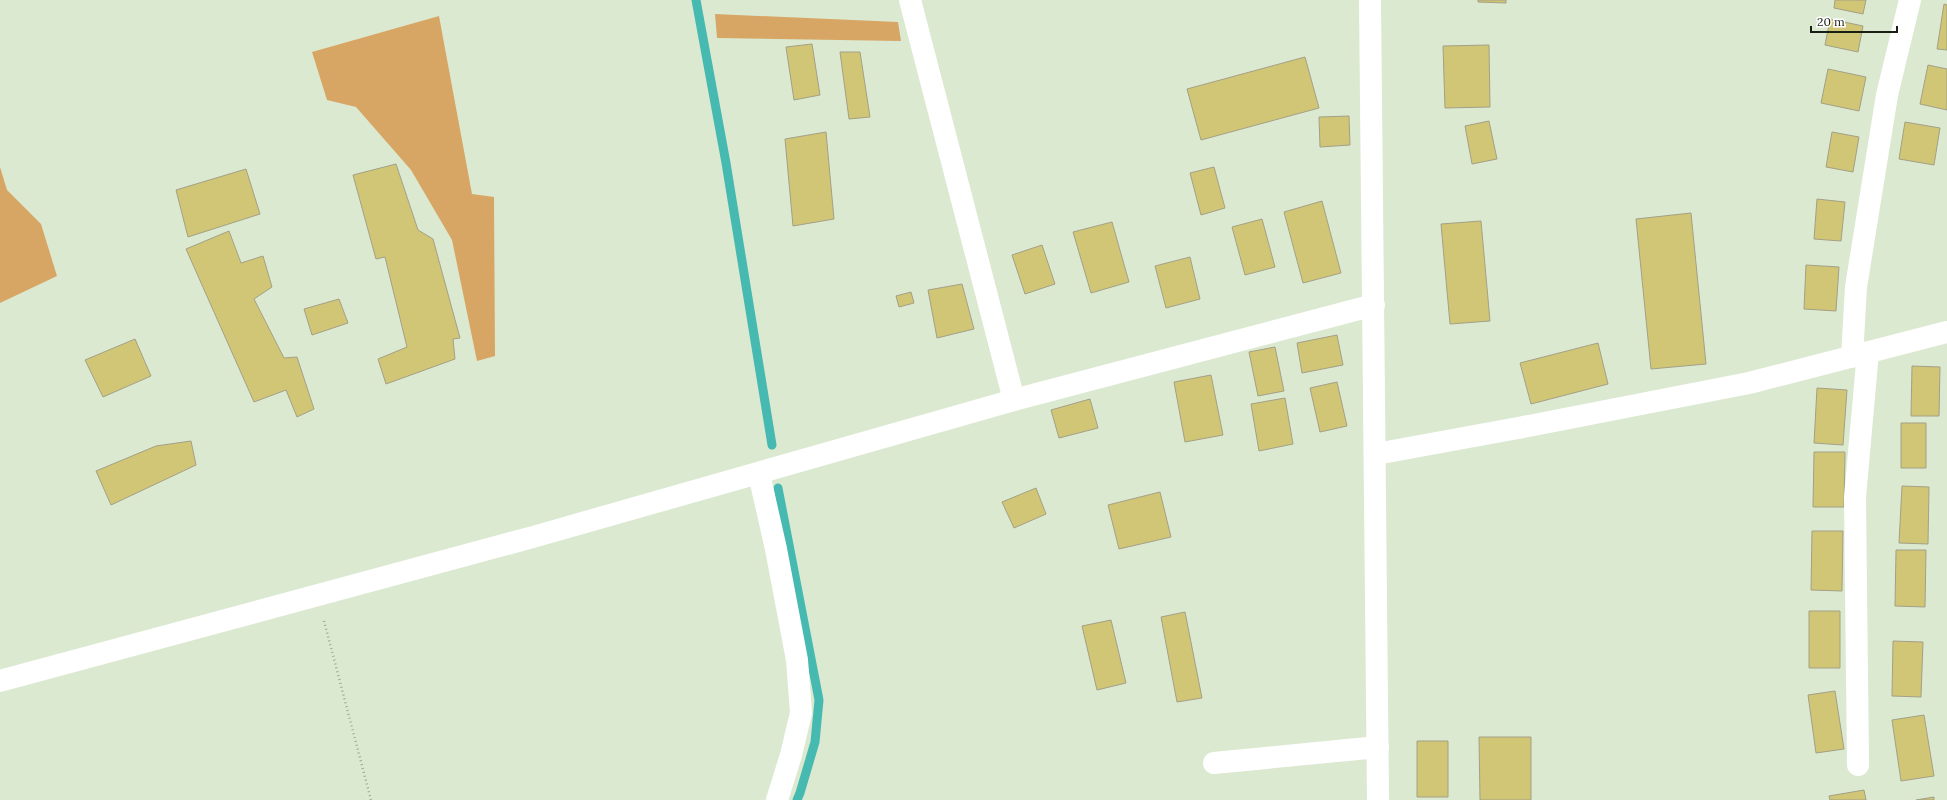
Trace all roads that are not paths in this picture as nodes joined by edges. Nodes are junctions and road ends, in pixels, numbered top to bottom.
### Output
1 (910, 0) edge
2 (1370, 0) edge
3 (1910, 0) edge
4 (1374, 305) junction
5 (1947, 332) edge
6 (1860, 354) junction
7 (1014, 400) junction
8 (1376, 454) junction
9 (758, 474) junction
10 (0, 681) edge
11 (1378, 747) junction
12 (1214, 763) dead end
13 (1858, 765) dead end
14 (778, 800) edge
15 (1378, 800) edge

1 - 7 street
2 - 4 street
3 - 6 street
4 - 7 street
4 - 8 street
5 - 6 street
6 - 8 street
6 - 13 street
7 - 9 street
8 - 11 street
9 - 10 street
9 - 14 street
11 - 12 street
11 - 15 street

